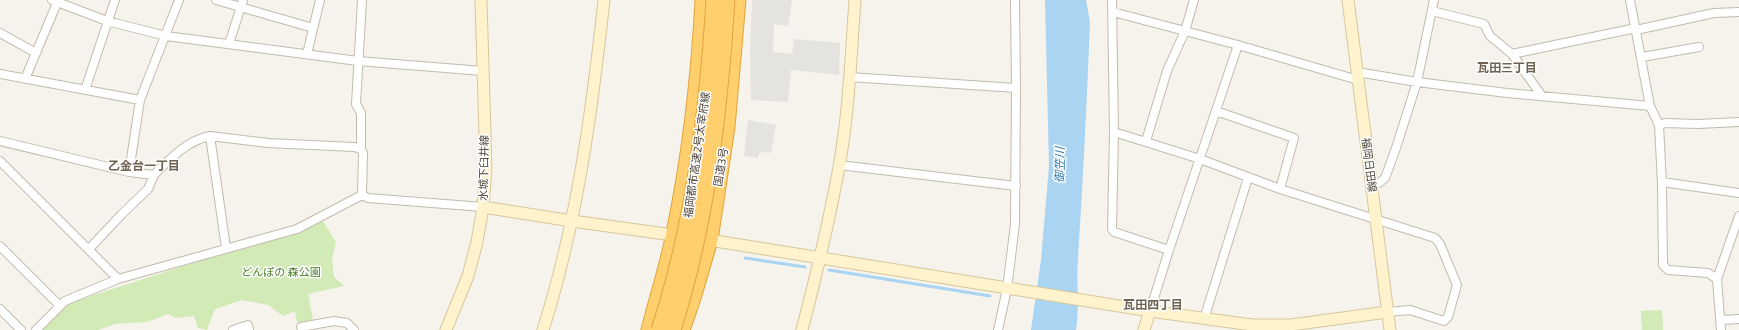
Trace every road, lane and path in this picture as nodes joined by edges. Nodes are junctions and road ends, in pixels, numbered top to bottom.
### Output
1 (115, 0) edge
2 (179, 0) edge
3 (216, 0) edge
4 (320, 0) edge
5 (362, 0) edge
6 (482, 0) edge
7 (604, 0) edge
8 (703, 0) edge
9 (714, 0) edge
10 (727, 0) edge
11 (738, 0) edge
12 (855, 0) edge
13 (1014, 0) edge
14 (1112, 0) edge
15 (1194, 0) edge
16 (1348, 0) edge
17 (1434, 0) edge
18 (1630, 0) edge
19 (55, 1) edge
20 (241, 4) edge
21 (1432, 11) junction
22 (1113, 12) junction
23 (1739, 12) edge
24 (107, 21) junction
25 (313, 28) junction
26 (1636, 29) junction
27 (1185, 31) junction
28 (0, 33) edge
29 (166, 36) junction
30 (229, 44) junction
31 (1238, 45) junction
32 (1699, 47) dead end
33 (36, 53) junction
34 (307, 54) junction
35 (1512, 54) junction
36 (1642, 57) junction
37 (358, 61) junction
38 (483, 71) junction
39 (0, 74) edge
40 (1358, 76) junction
41 (849, 77) junction
42 (26, 79) junction
43 (1417, 82) junction
44 (1016, 88) junction
45 (85, 90) junction
46 (1542, 96) junction
47 (140, 100) junction
48 (1650, 106) junction
49 (1216, 111) junction
50 (1739, 122) edge
51 (1659, 125) junction
52 (1114, 132) junction
53 (210, 136) junction
54 (0, 141) edge
55 (1146, 142) junction
56 (361, 149) junction
57 (1200, 159) junction
58 (0, 161) edge
59 (839, 165) junction
60 (129, 172) junction
61 (154, 174) junction
62 (1248, 178) junction
63 (1662, 182) junction
64 (1016, 186) junction
65 (1372, 186) junction
66 (1280, 189) junction
67 (1739, 192) edge
68 (362, 195) junction
69 (483, 207) junction
70 (1739, 216) edge
71 (1375, 220) junction
72 (572, 222) junction
73 (1737, 229) edge
74 (674, 235) junction
75 (710, 240) junction
76 (0, 246) edge
77 (226, 248) junction
78 (89, 249) junction
79 (1169, 250) junction
80 (820, 258) junction
81 (118, 279) junction
82 (1716, 280) junction
83 (1007, 289) junction
84 (60, 306) junction
85 (0, 309) edge
86 (1150, 311) junction
87 (1387, 312) junction
88 (1204, 319) junction
89 (1739, 319) edge
90 (1721, 320) junction
91 (20, 330) edge
92 (36, 330) edge
93 (233, 330) edge
94 (249, 330) edge
95 (302, 330) edge
96 (354, 330) edge
97 (446, 330) edge
98 (543, 330) edge
99 (648, 330) edge
100 (659, 330) edge
101 (673, 330) edge
102 (682, 330) edge
103 (802, 330) edge
104 (998, 330) edge
105 (1144, 330) edge
106 (1390, 330) edge
107 (1721, 330) edge

1 - 24 street
2 - 29 street
3 - 20 street
4 - 25 street
5 - 37 street
6 - 38 street, 水城下臼井線
7 - 72 street
8 - 74 highway
9 - 100 highway, 福岡都市高速2号太宰府線, bridge
10 - 101 highway, 福岡都市高速2号太宰府線, bridge
11 - 75 highway, 国道3号
12 - 41 street
13 - 44 street
14 - 22 street
15 - 27 street
16 - 40 street, 福岡日田線
17 - 21 street
18 - 26 street
19 - 24 street
19 - 33 street
20 - 25 street
20 - 30 street
21 - 35 street
21 - 43 street
22 - 27 street
22 - 52 street
23 - 26 street
24 - 29 street
24 - 45 street
25 - 34 street
26 - 35 street
26 - 36 street
27 - 31 street
27 - 55 street
28 - 33 street
29 - 30 street
29 - 47 street
30 - 34 street
31 - 40 street
31 - 49 street
32 - 36 street
33 - 42 street
34 - 37 street
35 - 46 street
36 - 48 street
37 - 38 street
37 - 56 street
38 - 69 street, 水城下臼井線
39 - 42 street
40 - 43 street
40 - 65 street, 福岡日田線
41 - 44 street
41 - 59 street
42 - 45 street
43 - 46 street
43 - 65 street
44 - 64 street
45 - 47 street
46 - 48 street
47 - 60 street
48 - 51 street
49 - 57 street
49 - 66 street
50 - 51 street
51 - 63 street
52 - 55 street
52 - 79 street
53 - 56 street
53 - 61 street
53 - 77 street
54 - 60 street
55 - 57 street
56 - 68 street
57 - 62 street
57 - 79 street
58 - 78 street
59 - 64 street
59 - 80 street
60 - 61 street
61 - 78 street
62 - 66 street
62 - 88 street
63 - 67 street
63 - 82 street
64 - 83 street
65 - 71 street, 福岡日田線
66 - 71 street
68 - 69 street
68 - 77 street
69 - 72 street
69 - 97 street, 水城下臼井線
70 - 73 street
71 - 87 street, 福岡日田線
71 - 87 street
72 - 74 street
72 - 98 street
73 - 82 street
74 - 75 street
74 - 99 highway
75 - 80 street
75 - 102 highway, 国道3号
76 - 84 street
77 - 81 street
78 - 81 street
79 - 86 street
80 - 83 street
80 - 103 street
81 - 84 street
82 - 90 street
83 - 86 street
83 - 104 street
84 - 92 street
85 - 91 street
86 - 88 street
86 - 105 street
87 - 88 street
87 - 106 street, 福岡日田線
89 - 90 street
90 - 107 street
93 - 94 street
95 - 96 street

